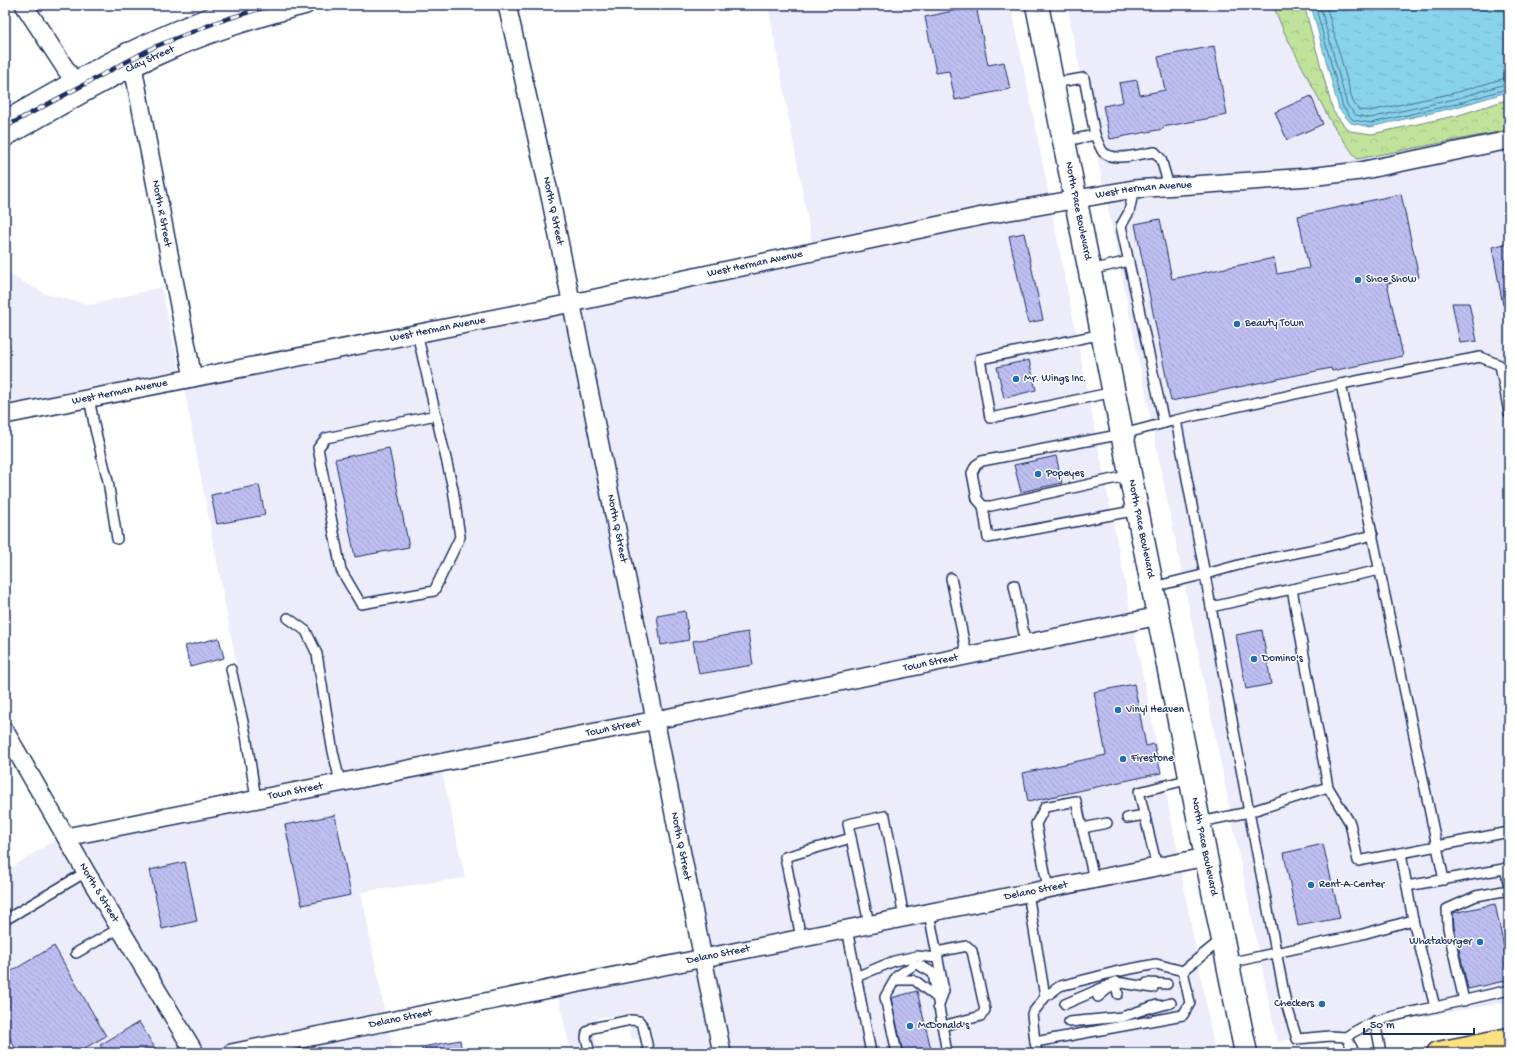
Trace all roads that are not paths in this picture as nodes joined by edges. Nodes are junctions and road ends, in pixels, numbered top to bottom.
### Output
1 (24, 5) edge
2 (245, 5) edge
3 (306, 5) edge
4 (507, 5) edge
5 (1037, 5) edge
6 (128, 50) junction
7 (133, 67) junction
8 (73, 80) junction
9 (1053, 84) junction
10 (5, 120) edge
11 (1095, 135) junction
12 (5, 138) edge
13 (1509, 140) edge
14 (1064, 141) junction
15 (1169, 186) junction
16 (1134, 189) junction
17 (1076, 200) junction
18 (1129, 261) junction
19 (1090, 270) junction
20 (572, 303) junction
21 (417, 333) junction
22 (1103, 334) junction
23 (194, 378) junction
24 (1341, 384) junction
25 (1114, 392) junction
26 (89, 398) junction
27 (1509, 413) edge
28 (5, 415) edge
29 (436, 415) junction
30 (1176, 420) junction
31 (1164, 423) junction
32 (1123, 434) junction
33 (1131, 475) junction
34 (983, 506) junction
35 (1138, 510) junction
36 (1373, 535) junction
37 (116, 539) dead end
38 (1380, 570) junction
39 (1206, 574) junction
40 (951, 578) dead end
41 (1014, 585) dead end
42 (1153, 587) junction
43 (1292, 589) junction
44 (1212, 607) junction
45 (1159, 616) junction
46 (288, 618) dead end
47 (1026, 644) junction
48 (968, 656) junction
49 (231, 669) dead end
50 (656, 720) junction
51 (5, 731) edge
52 (1192, 779) junction
53 (340, 782) junction
54 (1328, 787) junction
55 (256, 799) junction
56 (1249, 812) junction
57 (1145, 815) junction
58 (1127, 818) dead end
59 (1200, 822) junction
60 (1107, 823) dead end
61 (1083, 828) junction
62 (1509, 832) edge
63 (66, 837) junction
64 (851, 838) junction
65 (1437, 846) junction
66 (1401, 853) junction
67 (1206, 857) junction
68 (1157, 867) junction
69 (1507, 868) edge
70 (86, 872) junction
71 (1094, 879) junction
72 (1444, 880) junction
73 (1407, 886) junction
74 (1509, 888) edge
75 (1048, 890) junction
76 (1028, 893) junction
77 (929, 912) junction
78 (904, 918) junction
79 (5, 920) edge
80 (1413, 920) junction
81 (869, 924) junction
82 (120, 928) junction
83 (847, 929) junction
84 (801, 938) junction
85 (1223, 938) junction
86 (76, 953) dead end
87 (1276, 953) junction
88 (937, 955) junction
89 (703, 958) junction
90 (1228, 964) junction
91 (1183, 971) junction
92 (1115, 972) junction
93 (856, 976) junction
94 (895, 980) junction
95 (1116, 982) junction
96 (1167, 984) dead end
97 (1153, 988) dead end
98 (1509, 990) edge
99 (1134, 991) dead end
100 (1118, 994) dead end
101 (936, 996) junction
102 (1045, 997) junction
103 (1098, 997) dead end
104 (1080, 1001) dead end
105 (1464, 1001) junction
106 (1171, 1003) dead end
107 (1064, 1004) dead end
108 (1157, 1005) dead end
109 (938, 1007) junction
110 (1435, 1007) junction
111 (1137, 1009) dead end
112 (1103, 1015) dead end
113 (1084, 1018) dead end
114 (1122, 1018) junction
115 (1375, 1021) junction
116 (1069, 1022) dead end
117 (942, 1026) junction
118 (1346, 1037) junction
119 (1509, 1039) edge
120 (1035, 1042) junction
121 (195, 1053) edge
122 (231, 1053) edge
123 (590, 1053) edge
124 (649, 1053) edge
125 (722, 1053) edge
126 (871, 1053) edge
127 (897, 1053) edge
128 (947, 1053) edge
129 (1037, 1053) edge
130 (1246, 1053) edge
131 (1355, 1053) edge
132 (1381, 1053) edge
133 (1438, 1053) edge

1 - 8 street
2 - 6 street, Clay Street
3 - 7 street, Clay Street
4 - 20 street, North Q Street
5 - 9 main road, North Pace Boulevard
6 - 7 street, North R Street
6 - 8 street, Clay Street
7 - 12 street, Clay Street
7 - 23 street, North R Street
8 - 10 street, Clay Street
9 - 11 lane
9 - 14 main road, North Pace Boulevard
11 - 14 lane
11 - 15 lane
13 - 15 street, West Herman Avenue
14 - 17 main road, North Pace Boulevard
15 - 16 street, West Herman Avenue
16 - 17 street, West Herman Avenue
16 - 18 lane
17 - 19 main road, North Pace Boulevard
17 - 20 street, West Herman Avenue
18 - 19 lane
18 - 31 lane
19 - 22 main road, North Pace Boulevard
20 - 21 street, West Herman Avenue
20 - 50 street, North Q Street
21 - 23 street, West Herman Avenue
21 - 29 lane
22 - 25 main road, North Pace Boulevard
22 - 25 lane
23 - 26 street, West Herman Avenue
24 - 27 lane
24 - 30 lane
24 - 36 lane
25 - 32 main road, North Pace Boulevard
26 - 28 street, West Herman Avenue
26 - 37 lane
29 - 29 lane
30 - 31 lane
30 - 39 lane
31 - 32 lane
32 - 33 main road, North Pace Boulevard
32 - 34 lane
33 - 34 lane
33 - 35 main road, North Pace Boulevard
34 - 35 lane
35 - 42 main road, North Pace Boulevard
36 - 38 lane
36 - 39 lane
38 - 43 lane
38 - 65 lane
39 - 42 lane
39 - 44 lane
40 - 48 lane
41 - 47 lane
42 - 45 main road, North Pace Boulevard
43 - 44 lane
43 - 54 lane
44 - 56 lane
45 - 47 street, Town Street
45 - 52 main road, North Pace Boulevard
46 - 53 lane
47 - 48 street, Town Street
48 - 50 street, Town Street
49 - 55 lane
50 - 53 street, Town Street
50 - 89 street, North Q Street
51 - 63 street, North S Street
52 - 57 lane
52 - 59 main road, North Pace Boulevard
53 - 55 street, Town Street
54 - 56 lane
54 - 66 lane
55 - 63 street, Town Street
56 - 59 lane
56 - 87 lane
57 - 58 lane
57 - 68 lane
59 - 67 main road, North Pace Boulevard
60 - 61 lane
61 - 71 lane
61 - 75 lane
62 - 65 lane
63 - 70 street, North S Street
64 - 78 lane
64 - 81 lane
64 - 84 lane
65 - 66 lane
65 - 72 lane
66 - 73 lane
67 - 68 street, Delano Street
67 - 85 main road, North Pace Boulevard
68 - 71 street, Delano Street
69 - 72 lane
69 - 74 lane
70 - 79 lane
70 - 82 street, North S Street
71 - 75 street, Delano Street
72 - 73 lane
73 - 80 lane
74 - 105 lane
75 - 76 street, Delano Street
76 - 77 street, Delano Street
76 - 102 lane
77 - 78 street, Delano Street
77 - 88 lane
78 - 81 street, Delano Street
80 - 87 lane
80 - 110 lane
81 - 83 street, Delano Street
82 - 86 lane
82 - 121 street, North S Street
83 - 84 street, Delano Street
83 - 93 lane
84 - 89 street, Delano Street
85 - 90 main road, North Pace Boulevard
85 - 91 lane
87 - 90 lane
87 - 118 lane
88 - 93 lane
88 - 109 lane
88 - 117 lane
89 - 122 street, Delano Street
89 - 125 street, North Q Street
90 - 130 main road, North Pace Boulevard
91 - 92 lane
91 - 114 lane
92 - 95 lane
92 - 102 lane
93 - 126 lane
94 - 101 lane
94 - 101 lane
94 - 127 lane
95 - 96 lane
95 - 97 lane
95 - 99 lane
95 - 100 lane
95 - 103 lane
95 - 104 lane
95 - 107 lane
98 - 105 lane
101 - 109 lane
102 - 120 lane
105 - 110 lane
106 - 114 lane
108 - 114 lane
109 - 117 lane
110 - 115 lane
111 - 114 lane
112 - 114 lane
113 - 114 lane
114 - 116 lane
114 - 120 lane
115 - 118 lane
115 - 132 lane
117 - 128 lane
118 - 131 lane
119 - 133 main road
120 - 129 lane
123 - 124 lane

